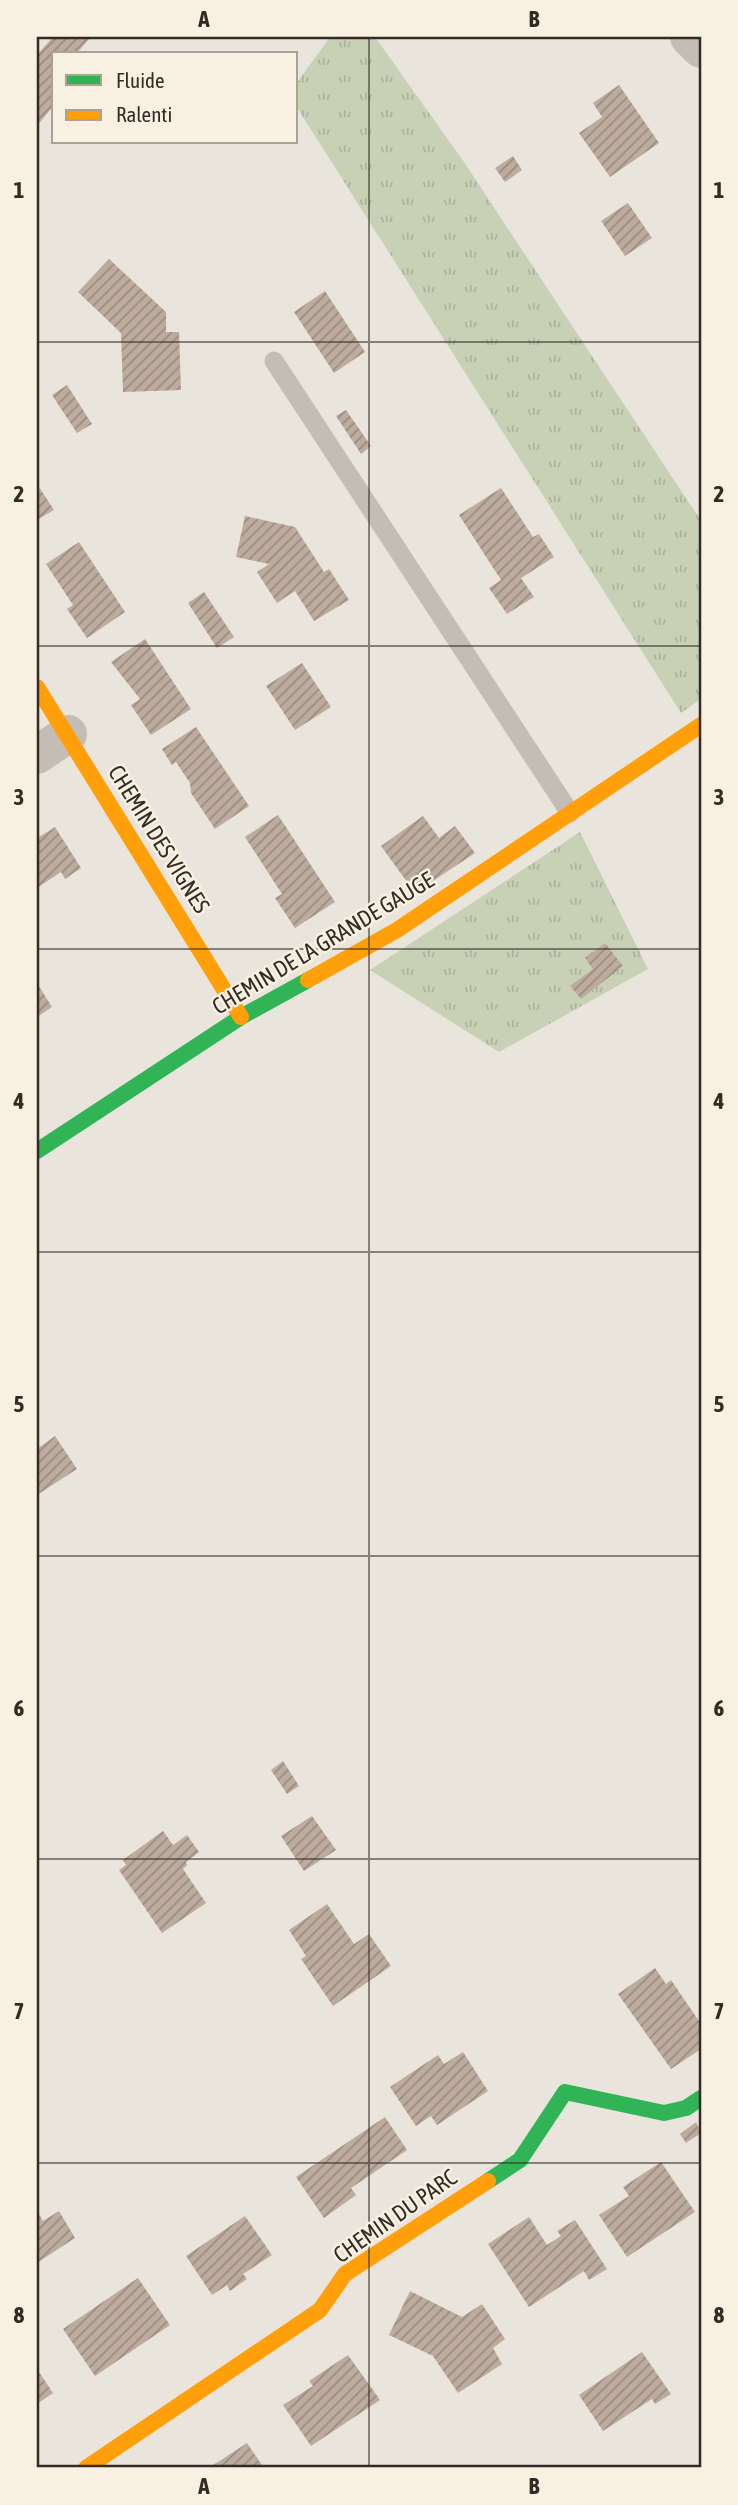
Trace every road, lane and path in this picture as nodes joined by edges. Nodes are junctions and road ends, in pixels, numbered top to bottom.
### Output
1 (689, 37) edge
2 (701, 49) edge
3 (274, 361) dead end
4 (37, 687) edge
5 (701, 725) edge
6 (68, 734) junction
7 (37, 755) edge
8 (570, 813) junction
9 (241, 1017) junction
10 (37, 1151) edge
11 (701, 2098) edge
12 (86, 2468) edge

1 - 2 street
3 - 8 lane
4 - 6 street, CHEMIN DES VIGNES
5 - 8 street, CHEMIN DE LA GRANDE GAUGE
6 - 7 street
6 - 9 street, CHEMIN DES VIGNES
8 - 9 street, CHEMIN DE LA GRANDE GAUGE
9 - 10 street, CHEMIN DE LA GRANDE GAUGE
11 - 12 street, CHEMIN DU PARC

